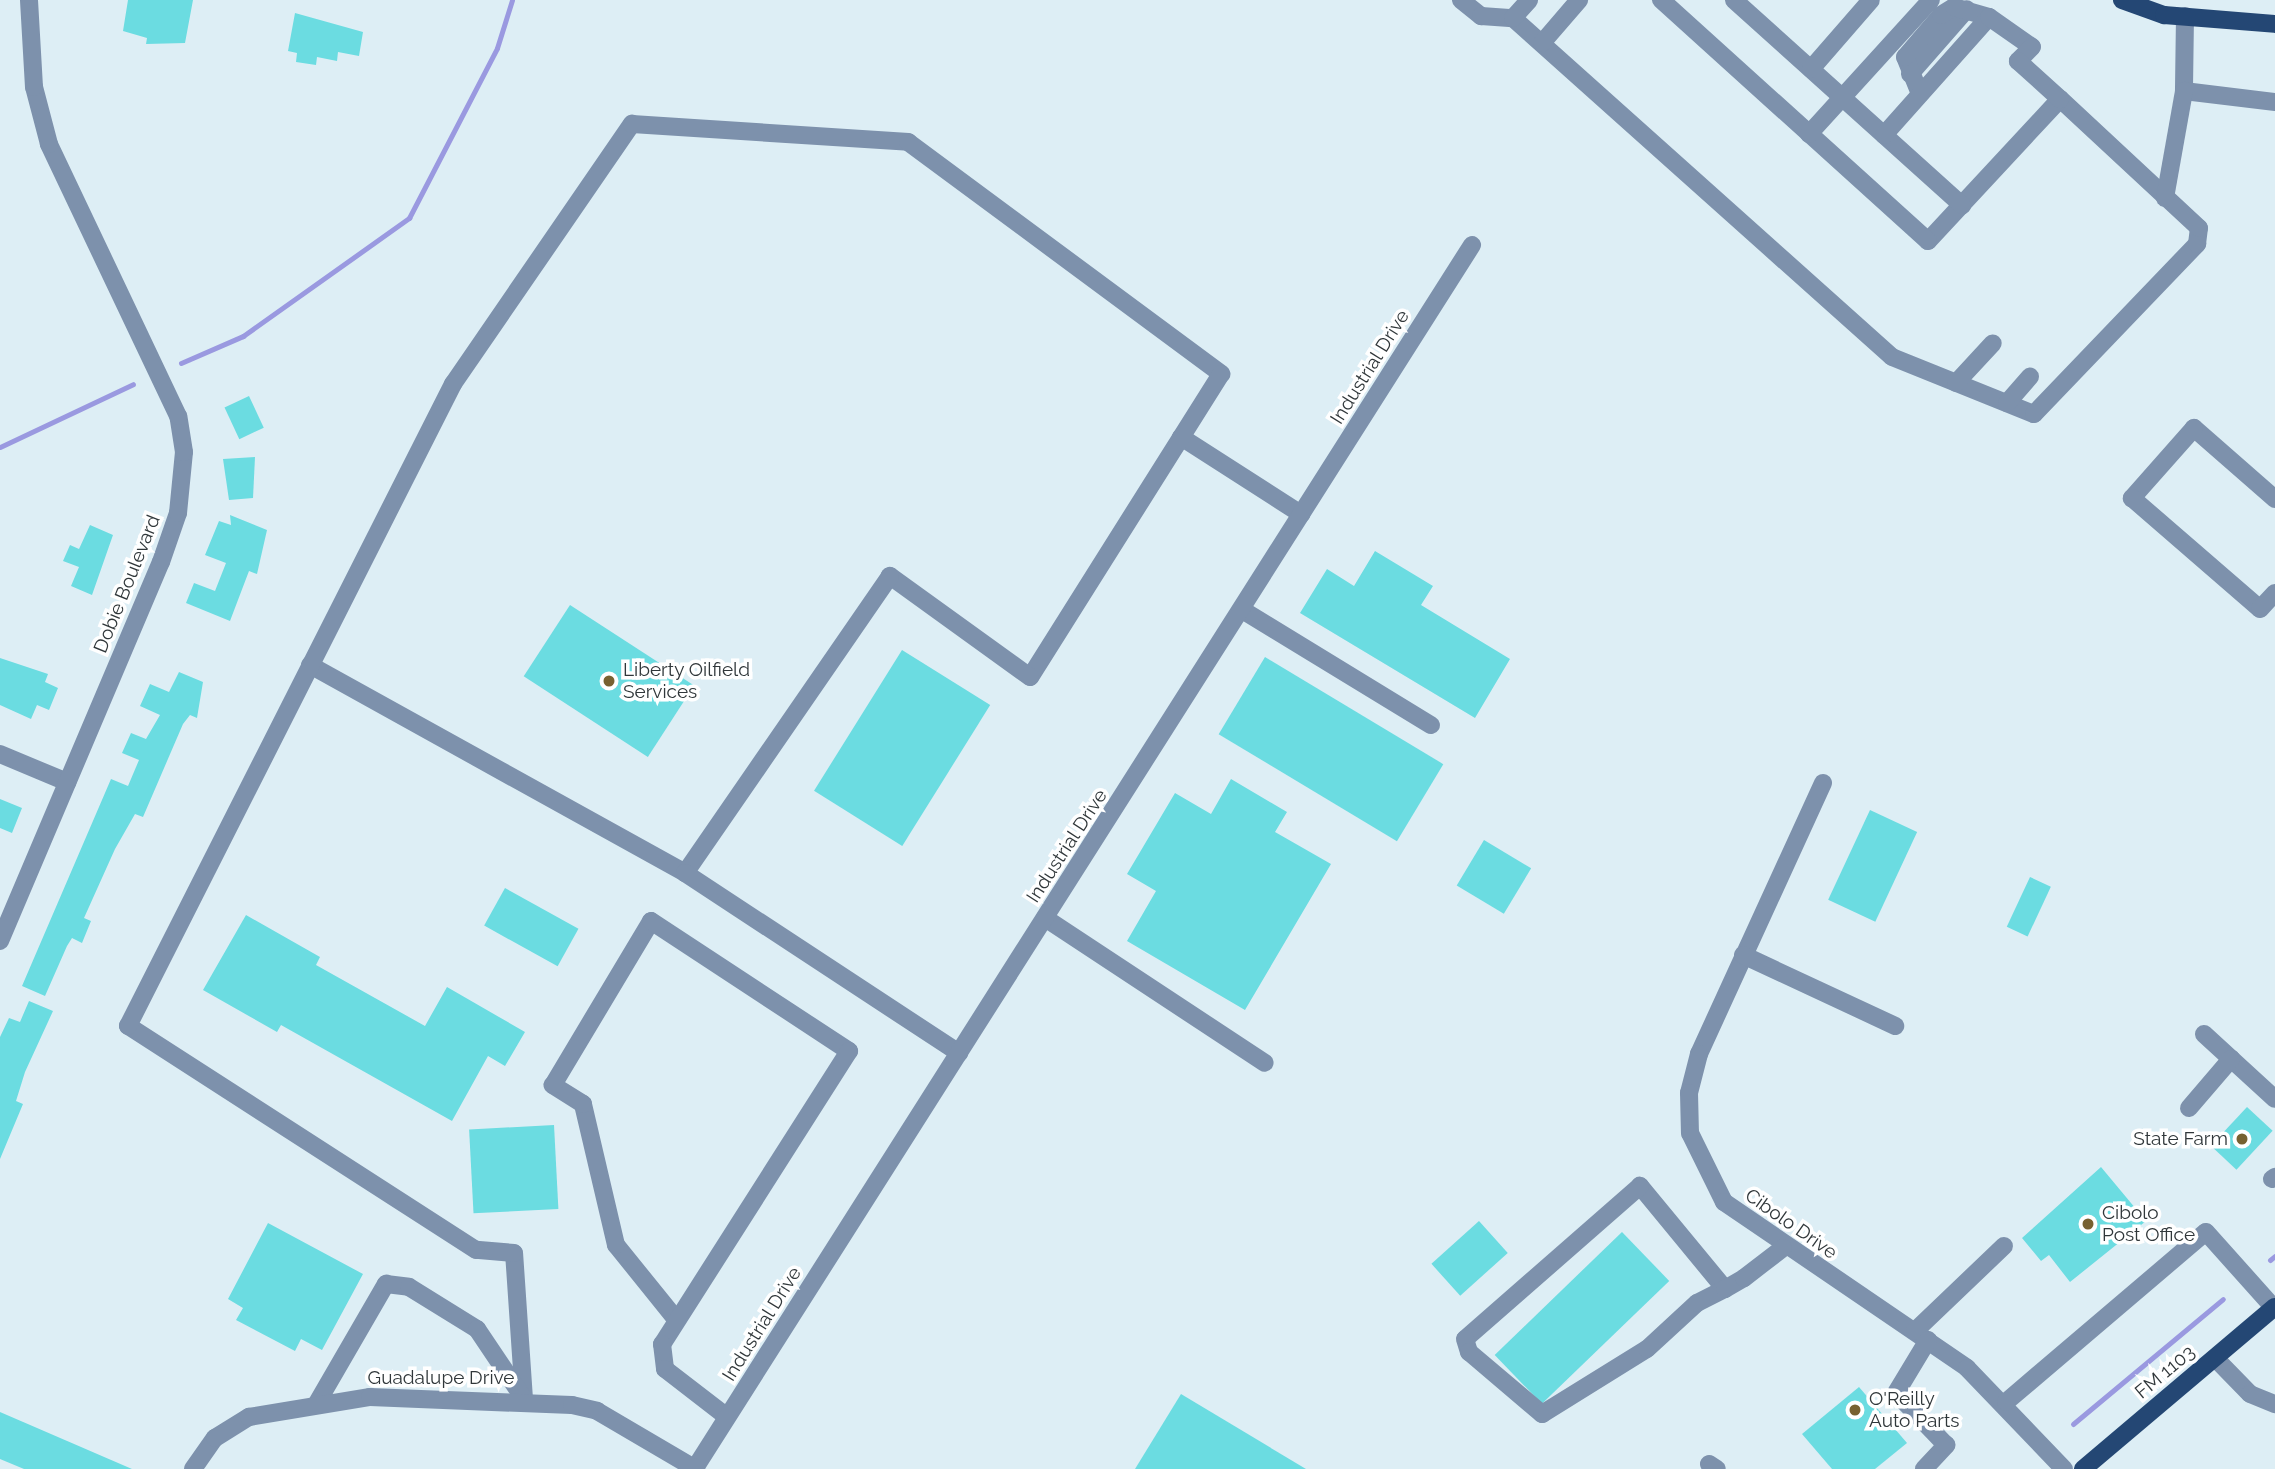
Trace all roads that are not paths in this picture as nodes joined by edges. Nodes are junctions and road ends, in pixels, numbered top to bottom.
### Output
1 (29, 0) edge
2 (1461, 0) edge
3 (1529, 0) edge
4 (1579, 0) edge
5 (1661, 0) edge
6 (1871, 0) edge
7 (1931, 0) edge
8 (2122, 0) edge
9 (1747, 4) edge
10 (2185, 16) junction
11 (1989, 17) junction
12 (1513, 18) junction
13 (2275, 24) edge
14 (1542, 43) junction
15 (1811, 69) junction
16 (2184, 91) junction
17 (1920, 94) junction
18 (1841, 96) junction
19 (2060, 99) junction
20 (2275, 102) edge
21 (1809, 134) junction
22 (1884, 135) junction
23 (2165, 198) junction
24 (1962, 205) junction
25 (1472, 245) dead end
26 (1993, 343) dead end
27 (2030, 377) dead end
28 (1956, 383) junction
29 (2007, 403) junction
30 (1181, 437) junction
31 (2275, 499) edge
32 (1301, 513) junction
33 (2275, 593) edge
34 (1244, 611) junction
35 (310, 665) junction
36 (1431, 725) dead end
37 (0, 754) edge
38 (66, 782) junction
39 (1823, 783) dead end
40 (685, 873) junction
41 (1045, 918) junction
42 (0, 941) edge
43 (1743, 955) junction
44 (1895, 1026) dead end
45 (2204, 1034) dead end
46 (959, 1053) junction
47 (2231, 1059) junction
48 (1265, 1063) dead end
49 (2275, 1099) edge
50 (2189, 1108) dead end
51 (2004, 1246) dead end
52 (1783, 1248) junction
53 (1725, 1289) junction
54 (2275, 1308) edge
55 (675, 1318) junction
56 (1921, 1335) junction
57 (2215, 1357) junction
58 (524, 1399) junction
59 (2006, 1402) junction
60 (317, 1404) junction
61 (2275, 1404) edge
62 (727, 1417) junction
63 (192, 1469) edge
64 (696, 1469) edge
65 (1924, 1469) edge
66 (2064, 1469) edge
67 (2083, 1469) edge

1 - 38 street, Dobie Boulevard
2 - 12 street
3 - 12 street
4 - 14 street
5 - 21 street
6 - 15 street
7 - 18 street
8 - 10 main road
9 - 15 street
10 - 13 main road
10 - 16 street
11 - 17 street
11 - 17 street
11 - 19 street
12 - 14 street
14 - 28 street
15 - 18 street
16 - 20 street
16 - 23 street
17 - 22 street
18 - 21 street
18 - 22 street
19 - 23 street
19 - 24 street
21 - 24 street
22 - 24 street
23 - 29 street
25 - 32 street, Industrial Drive
26 - 28 street
27 - 29 street
28 - 29 street
30 - 32 street
30 - 35 street
30 - 40 street
31 - 33 street
32 - 34 street, Industrial Drive
34 - 36 street
34 - 41 street, Industrial Drive
35 - 40 street
35 - 58 street
37 - 38 street
38 - 42 street, Dobie Boulevard
39 - 43 street, Cibolo Drive
40 - 46 street
41 - 46 street, Industrial Drive
41 - 48 street
43 - 44 street
43 - 52 street, Cibolo Drive
45 - 47 street
46 - 62 street, Industrial Drive
47 - 49 street
47 - 50 street
51 - 56 street
52 - 53 street
52 - 56 street, Cibolo Drive
53 - 53 street
54 - 57 main road, FM 1103 / FM 1103
54 - 59 street
55 - 55 street
55 - 62 street
56 - 59 street, Cibolo Drive
56 - 65 street
57 - 61 street
57 - 67 main road, FM 1103 / FM 1103
58 - 60 street, Guadalupe Drive
58 - 60 street
58 - 64 street, Guadalupe Drive
59 - 66 street, Cibolo Drive
60 - 63 street, Guadalupe Drive
62 - 64 street, Industrial Drive

